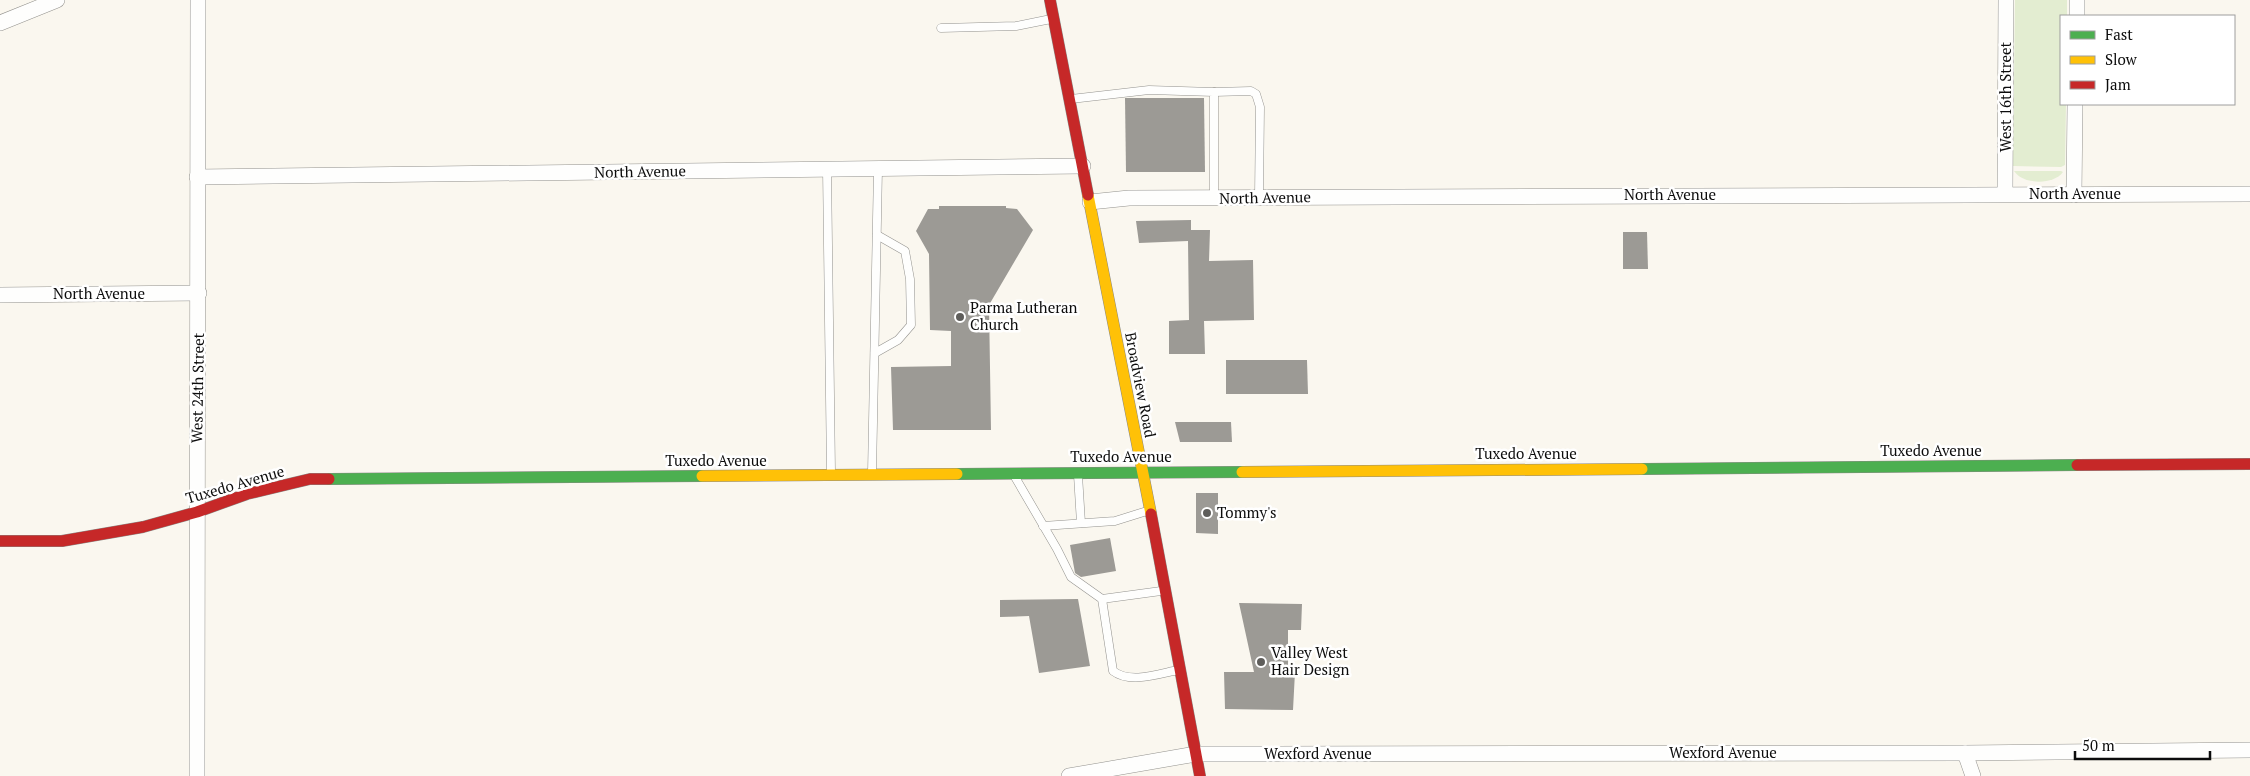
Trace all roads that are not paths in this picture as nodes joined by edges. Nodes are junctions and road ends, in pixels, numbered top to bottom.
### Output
1 (57, 0) edge
2 (198, 0) edge
3 (1050, 0) edge
4 (2006, 0) edge
5 (2077, 0) edge
6 (2077, 15) edge
7 (1053, 18) junction
8 (0, 23) edge
9 (941, 28) dead end
10 (1214, 92) junction
11 (1069, 99) junction
12 (2076, 105) edge
13 (1083, 166) junction
14 (878, 169) junction
15 (827, 170) junction
16 (197, 177) junction
17 (2005, 194) junction
18 (2250, 194) edge
19 (2074, 195) junction
20 (1259, 197) junction
21 (1214, 199) junction
22 (1090, 202) junction
23 (877, 235) junction
24 (199, 293) junction
25 (0, 295) edge
26 (875, 352) junction
27 (2250, 464) edge
28 (1143, 472) junction
29 (1013, 473) junction
30 (1078, 473) junction
31 (831, 475) junction
32 (872, 475) junction
33 (1150, 510) junction
34 (197, 512) junction
35 (1081, 523) junction
36 (1043, 526) junction
37 (0, 541) edge
38 (1164, 590) junction
39 (1102, 600) junction
40 (1180, 670) junction
41 (2250, 750) edge
42 (1966, 753) junction
43 (1196, 754) junction
44 (198, 776) edge
45 (1069, 776) edge
46 (1200, 776) edge
47 (1974, 776) edge

1 - 8 street
2 - 16 street, West 24th Street
3 - 7 street, Broadview Road
4 - 17 street, West 16th Street
5 - 6 street
7 - 9 lane
7 - 11 street, Broadview Road
10 - 11 lane
10 - 20 lane
10 - 21 lane
11 - 13 street, Broadview Road
12 - 19 street
13 - 14 street, North Avenue
13 - 22 street, Broadview Road
14 - 15 street, North Avenue
14 - 23 lane
15 - 16 street, North Avenue
15 - 31 lane
16 - 24 street, West 24th Street
17 - 19 street, North Avenue
17 - 20 street, North Avenue
18 - 19 street, North Avenue
20 - 21 street, North Avenue
21 - 22 street, North Avenue
22 - 28 street, Broadview Road
23 - 26 lane
23 - 26 lane
24 - 25 street, North Avenue
24 - 34 street, West 24th Street
26 - 32 lane
27 - 28 street, Tuxedo Avenue
28 - 30 street, Tuxedo Avenue
28 - 33 street, Broadview Road
29 - 30 street, Tuxedo Avenue
29 - 32 street, Tuxedo Avenue
29 - 36 lane
30 - 35 lane
31 - 32 street, Tuxedo Avenue
31 - 34 street, Tuxedo Avenue
33 - 35 lane
33 - 38 street, Broadview Road
34 - 37 street, Tuxedo Avenue
34 - 44 street, West 24th Street
35 - 36 lane
36 - 39 lane
38 - 39 lane
38 - 40 street, Broadview Road
39 - 40 lane
40 - 43 street, Broadview Road
41 - 42 street, Wexford Avenue
42 - 43 street, Wexford Avenue
42 - 47 street
43 - 45 street, Wexford Avenue
43 - 46 street, Broadview Road

